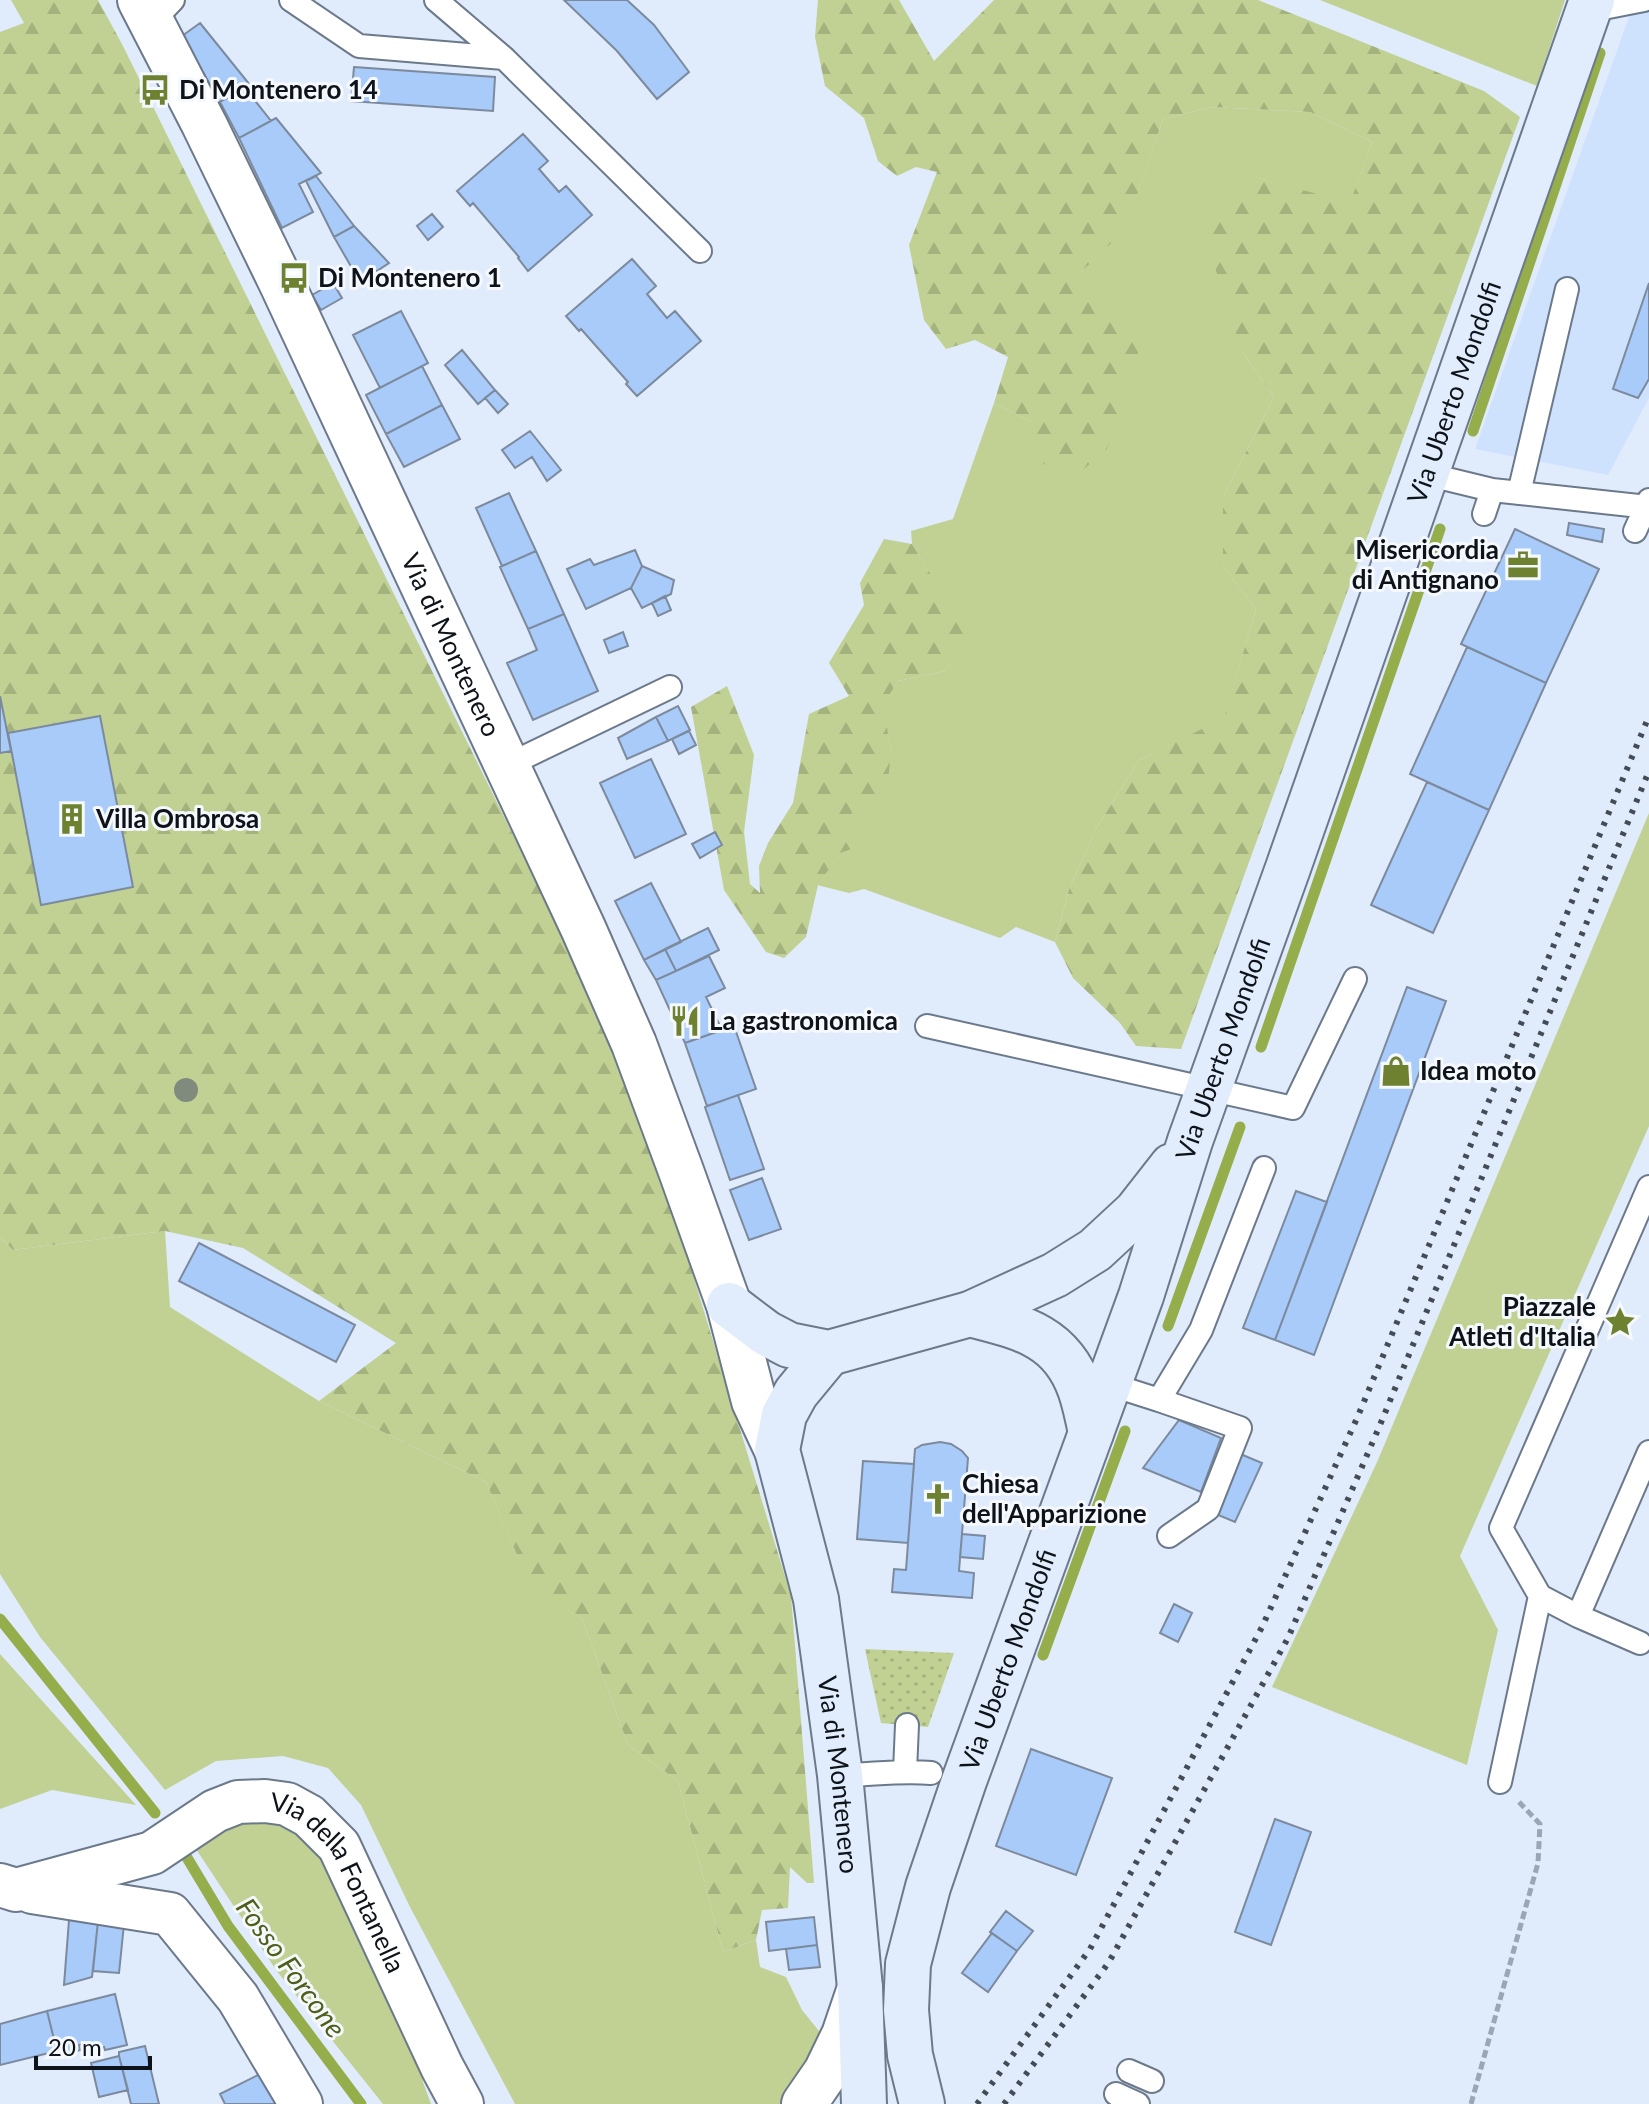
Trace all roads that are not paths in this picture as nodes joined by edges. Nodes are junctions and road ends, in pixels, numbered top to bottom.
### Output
1 (291, 0) edge
2 (436, 0) edge
3 (1644, 0) edge
4 (1590, 5) edge
5 (155, 8) edge
6 (504, 58) junction
7 (700, 251) dead end
8 (1567, 289) dead end
9 (1426, 474) junction
10 (1492, 490) junction
11 (1519, 493) junction
12 (1648, 505) edge
13 (1484, 514) dead end
14 (1635, 531) dead end
15 (670, 687) dead end
16 (506, 766) junction
17 (1355, 979) dead end
18 (927, 1026) dead end
19 (1210, 1090) junction
20 (1190, 1141) junction
21 (1264, 1168) dead end
22 (1649, 1187) edge
23 (729, 1305) junction
24 (970, 1314) junction
25 (829, 1353) junction
26 (1109, 1384) junction
27 (1159, 1400) junction
28 (1091, 1433) junction
29 (777, 1450) junction
30 (1649, 1452) edge
31 (1169, 1536) dead end
32 (1540, 1596) junction
33 (1578, 1616) junction
34 (1640, 1643) dead end
35 (907, 1725) dead end
36 (905, 1771) junction
37 (931, 1773) dead end
38 (840, 1775) junction
39 (1500, 1782) road end
40 (8, 1887) edge
41 (860, 1988) junction
42 (1129, 2071) dead end
43 (1152, 2081) dead end
44 (1116, 2094) dead end
45 (301, 2104) edge
46 (462, 2104) edge
47 (804, 2104) edge
48 (864, 2104) edge
49 (922, 2104) edge
50 (1138, 2104) edge

1 - 6 lane
2 - 6 lane
3 - 4 lane
4 - 9 main road, Via Uberto Mondolfi
5 - 16 street, Via di Montenero
6 - 7 lane
8 - 11 lane
9 - 10 lane
9 - 19 main road, Via Uberto Mondolfi
10 - 11 lane
10 - 13 lane
11 - 12 lane
12 - 14 lane
15 - 16 lane
16 - 23 street, Via di Montenero
17 - 19 lane
18 - 19 lane
19 - 20 main road, Via Uberto Mondolfi
20 - 24 main road
20 - 26 main road, Via Uberto Mondolfi
21 - 27 lane
22 - 32 lane
23 - 25 main road
23 - 29 street, Via di Montenero
24 - 25 main road
24 - 28 main road
25 - 29 main road, Via di Montenero
26 - 27 lane
26 - 28 main road, Via Uberto Mondolfi
27 - 31 lane
28 - 49 main road, Via Uberto Mondolfi
29 - 38 main road, Via di Montenero
30 - 33 lane
32 - 33 lane
32 - 39 lane
33 - 34 lane
35 - 36 lane
36 - 37 lane
36 - 38 lane
38 - 41 main road, Via di Montenero
40 - 45 street
40 - 46 street, Via della Fontanella
41 - 47 street
41 - 48 main road, Via di Montenero
42 - 43 lane
44 - 50 lane

